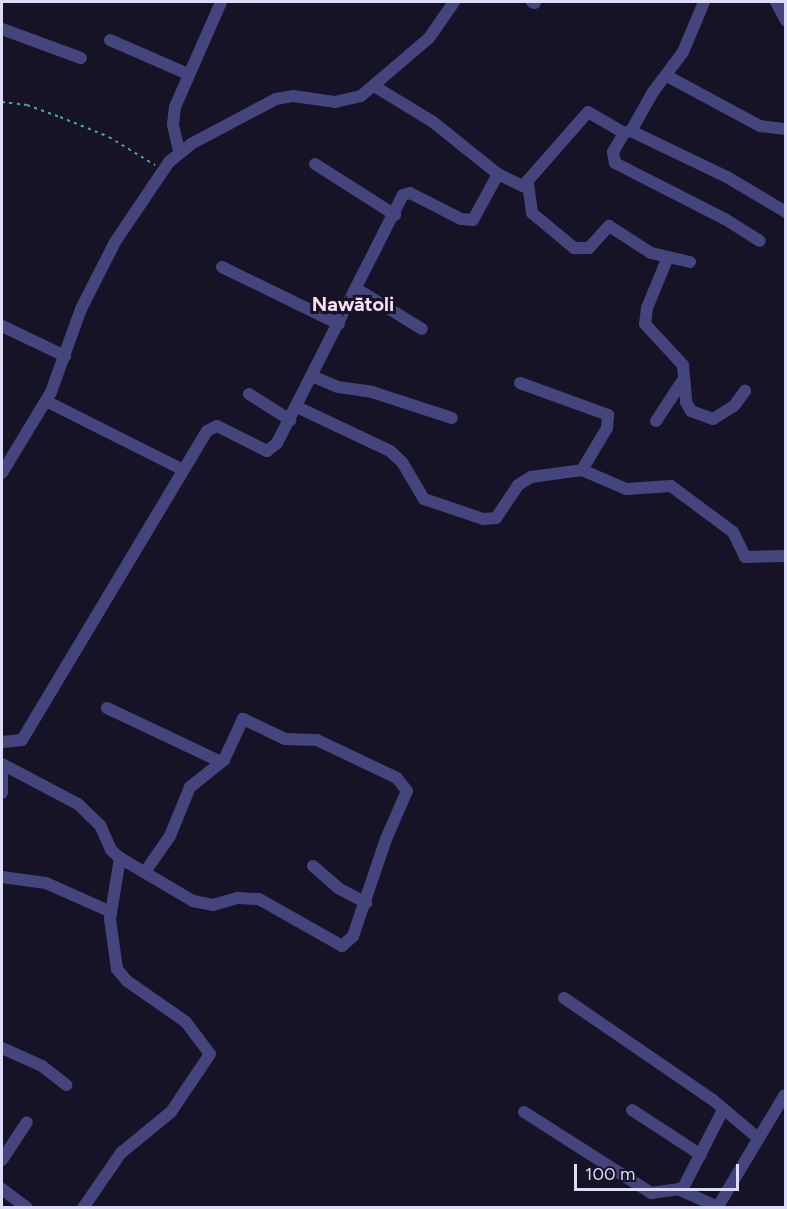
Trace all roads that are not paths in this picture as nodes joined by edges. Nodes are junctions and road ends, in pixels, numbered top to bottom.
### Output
1 (221, 2) edge
2 (454, 2) edge
3 (704, 2) edge
4 (776, 2) edge
5 (786, 21) edge
6 (2, 29) edge
7 (110, 40) dead end
8 (81, 58) dead end
9 (188, 74) junction
10 (667, 76) junction
11 (374, 86) junction
12 (786, 129) edge
13 (628, 132) junction
14 (179, 151) junction
15 (315, 164) dead end
16 (498, 174) junction
17 (528, 184) junction
18 (786, 212) edge
19 (395, 215) junction
20 (760, 241) dead end
21 (668, 257) junction
22 (690, 262) dead end
23 (222, 267) dead end
24 (357, 289) junction
25 (339, 324) junction
26 (2, 326) edge
27 (422, 329) dead end
28 (65, 356) junction
29 (686, 374) junction
30 (312, 376) junction
31 (520, 383) dead end
32 (745, 391) dead end
33 (249, 394) dead end
34 (46, 401) junction
35 (297, 407) junction
36 (452, 418) dead end
37 (290, 420) junction
38 (656, 421) dead end
39 (183, 470) junction
40 (582, 470) junction
41 (2, 473) edge
42 (786, 556) edge
43 (107, 708) dead end
44 (2, 742) edge
45 (221, 762) junction
46 (2, 764) edge
47 (2, 774) edge
48 (2, 793) edge
49 (120, 858) junction
50 (313, 866) dead end
51 (145, 872) junction
52 (2, 877) edge
53 (366, 903) junction
54 (111, 912) junction
55 (564, 998) dead end
56 (2, 1048) edge
57 (66, 1085) dead end
58 (784, 1096) dead end
59 (632, 1110) dead end
60 (723, 1110) junction
61 (524, 1112) dead end
62 (27, 1122) dead end
63 (758, 1138) junction
64 (701, 1155) junction
65 (2, 1160) edge
66 (2, 1189) edge
67 (682, 1190) junction
68 (718, 1207) edge
69 (27, 1208) edge
70 (83, 1208) edge

1 - 9 street
2 - 11 street
3 - 10 street
4 - 5 street
6 - 8 street
7 - 9 street
9 - 14 street
10 - 12 street
10 - 13 street
11 - 14 street
11 - 16 street
13 - 17 street
13 - 18 street
13 - 20 street
14 - 28 street
15 - 19 street
16 - 17 street
16 - 19 street
17 - 21 street
19 - 24 street
21 - 22 street
21 - 29 street
23 - 25 street
24 - 25 street
24 - 27 street
25 - 30 street
26 - 28 street
28 - 34 street
29 - 32 street
29 - 38 street
30 - 35 street
30 - 36 street
31 - 40 street
33 - 37 street
34 - 39 street
34 - 41 street
35 - 37 street
35 - 40 street
37 - 39 street
39 - 44 street
40 - 42 street
43 - 45 street
45 - 51 street
45 - 53 street
46 - 49 street
47 - 48 street
49 - 51 street
49 - 54 street
50 - 53 street
51 - 53 street
52 - 54 street
54 - 70 street
55 - 60 street
56 - 57 street
58 - 63 street
59 - 64 street
60 - 63 street
60 - 64 street
61 - 67 street
62 - 65 street
63 - 68 street
64 - 67 street
66 - 69 street
67 - 68 street

